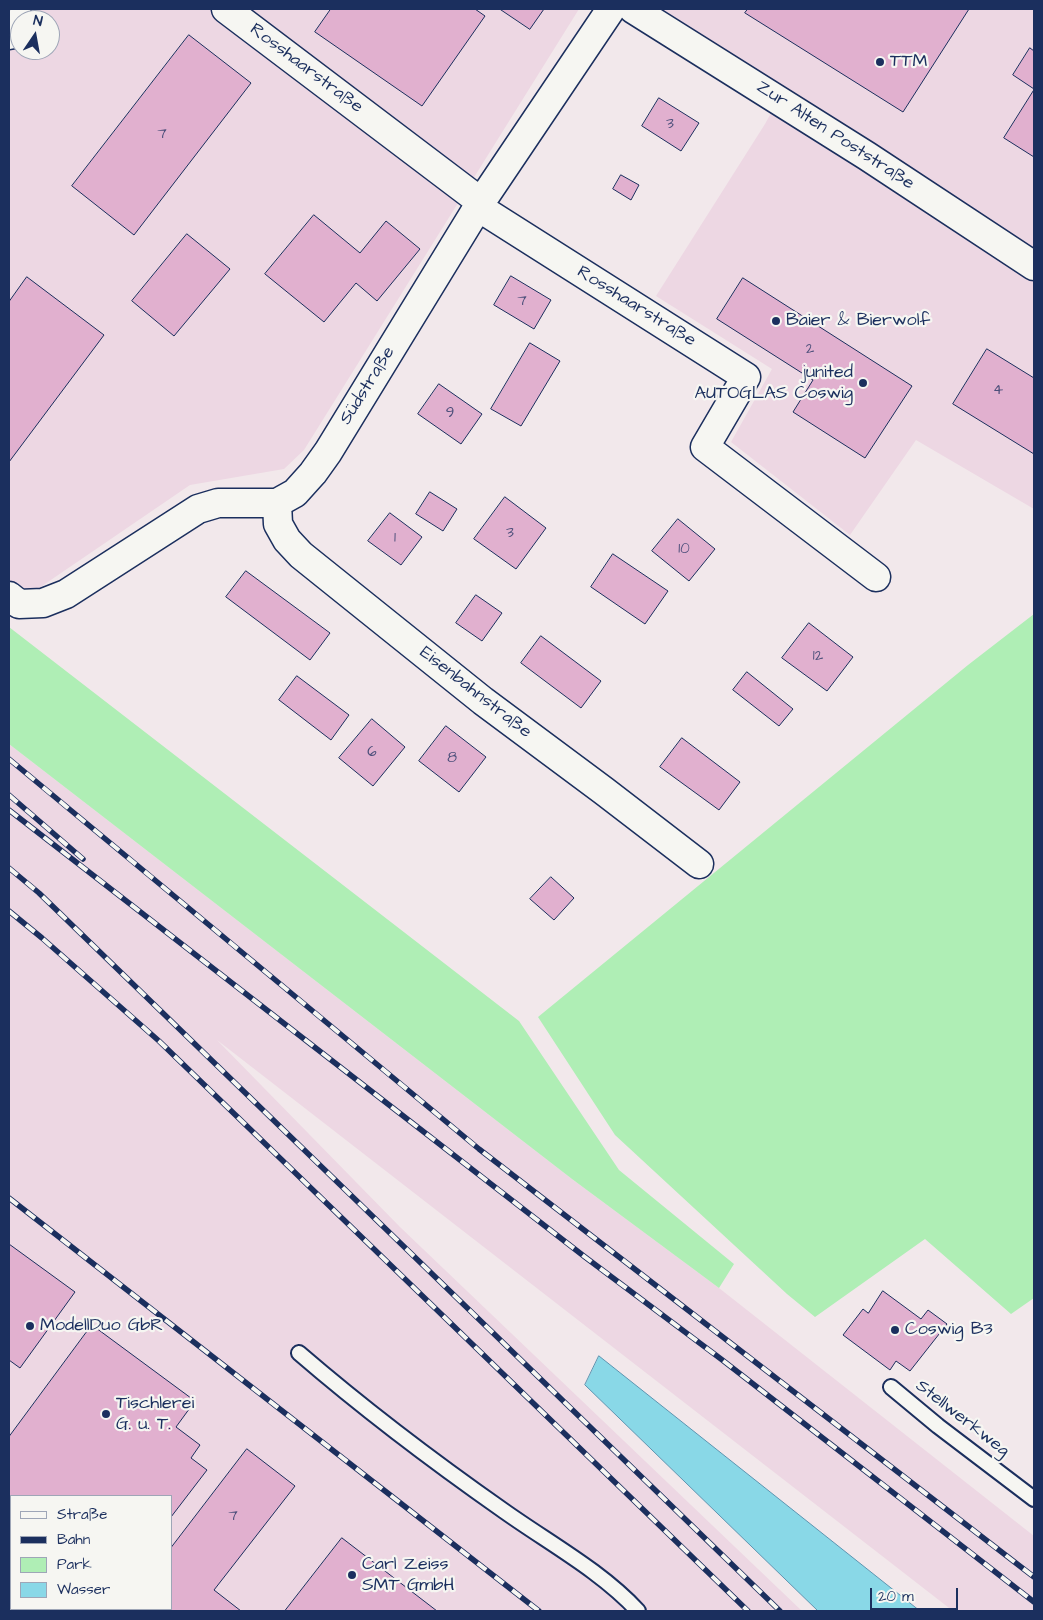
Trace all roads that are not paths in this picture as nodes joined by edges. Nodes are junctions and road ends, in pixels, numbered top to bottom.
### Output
1 (226, 9) edge
2 (611, 9) edge
3 (633, 9) edge
4 (480, 205) junction
5 (1034, 266) edge
6 (277, 503) junction
7 (876, 577) dead end
8 (9, 596) edge
9 (698, 864) dead end
10 (299, 1353) dead end
11 (891, 1387) dead end
12 (1034, 1500) edge
13 (638, 1611) edge

1 - 4 street, Rosshaarstraße
2 - 4 street, Südstraße
3 - 5 street, Zur Alten Poststraße
4 - 6 street, Südstraße
4 - 7 street, Rosshaarstraße
6 - 8 street, Südstraße
6 - 9 street, Eisenbahnstraße
10 - 13 lane
11 - 12 lane, Stellwerkweg

